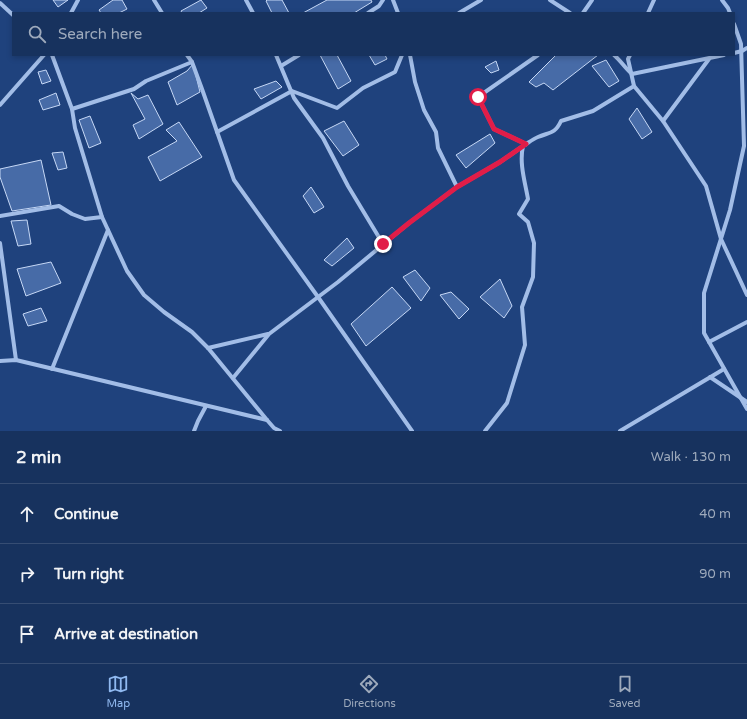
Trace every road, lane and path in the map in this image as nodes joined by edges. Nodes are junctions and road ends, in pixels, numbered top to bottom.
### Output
1 (78, 0) edge
2 (154, 0) edge
3 (246, 0) edge
4 (383, 0) edge
5 (393, 0) edge
6 (481, 0) edge
7 (550, 0) edge
8 (592, 0) edge
9 (654, 0) edge
10 (722, 0) edge
11 (0, 3) edge
12 (72, 12) edge
13 (161, 12) edge
14 (252, 12) edge
15 (370, 12) edge
16 (398, 12) edge
17 (461, 12) edge
18 (568, 12) edge
19 (584, 12) edge
20 (648, 12) edge
21 (730, 12) edge
22 (12, 14) edge
23 (735, 27) edge
24 (747, 48) edge
25 (742, 51) junction
26 (735, 53) edge
27 (43, 56) edge
28 (52, 56) edge
29 (188, 56) edge
30 (276, 56) edge
31 (297, 56) edge
32 (402, 56) edge
33 (410, 56) edge
34 (537, 56) edge
35 (615, 56) edge
36 (630, 56) edge
37 (719, 56) edge
38 (709, 58) junction
39 (192, 62) junction
40 (281, 66) junction
41 (632, 74) junction
42 (634, 86) junction
43 (292, 92) junction
44 (0, 105) edge
45 (72, 109) junction
46 (664, 121) junction
47 (217, 132) junction
48 (526, 144) junction
49 (457, 187) junction
50 (0, 216) edge
51 (102, 217) junction
52 (108, 230) junction
53 (721, 239) junction
54 (0, 243) edge
55 (383, 244) junction
56 (747, 295) edge
57 (318, 297) junction
58 (747, 322) edge
59 (269, 334) junction
60 (709, 342) junction
61 (208, 348) junction
62 (16, 360) junction
63 (0, 361) edge
64 (52, 369) junction
65 (724, 369) junction
66 (710, 377) junction
67 (233, 378) junction
68 (741, 398) junction
69 (747, 402) edge
70 (206, 406) junction
71 (747, 409) edge
72 (267, 420) junction
73 (194, 431) edge
74 (280, 431) edge
75 (412, 431) edge
76 (485, 431) edge
77 (620, 431) edge

1 - 12 street
2 - 13 street
3 - 14 street
4 - 15 street
5 - 16 street
6 - 17 street
7 - 18 street
8 - 19 street
9 - 20 street
10 - 21 street
11 - 22 street
23 - 25 street
24 - 25 street
25 - 26 street
25 - 53 street
27 - 44 street
28 - 45 street
29 - 39 street
30 - 40 street
31 - 40 street
32 - 43 street
33 - 49 street
34 - 48 street
35 - 41 street
36 - 41 street
37 - 38 street
38 - 41 street
38 - 46 street
39 - 45 street
39 - 47 street
40 - 43 street
41 - 42 street
42 - 46 street
42 - 48 street
43 - 47 street
43 - 55 street
45 - 51 street
46 - 53 street
47 - 57 street
48 - 49 street
48 - 76 street
49 - 55 street
50 - 51 street
51 - 52 street
52 - 61 street
52 - 64 street
53 - 56 street
53 - 60 street
54 - 62 street
55 - 57 street
57 - 59 street
57 - 75 street
58 - 60 street
59 - 61 street
59 - 67 street
60 - 65 street
61 - 67 street
62 - 63 street
62 - 64 street
64 - 70 street
65 - 66 street
65 - 68 street
66 - 68 street
66 - 77 street
67 - 72 street
68 - 69 street
68 - 71 street
70 - 72 street
70 - 73 street
72 - 74 street

